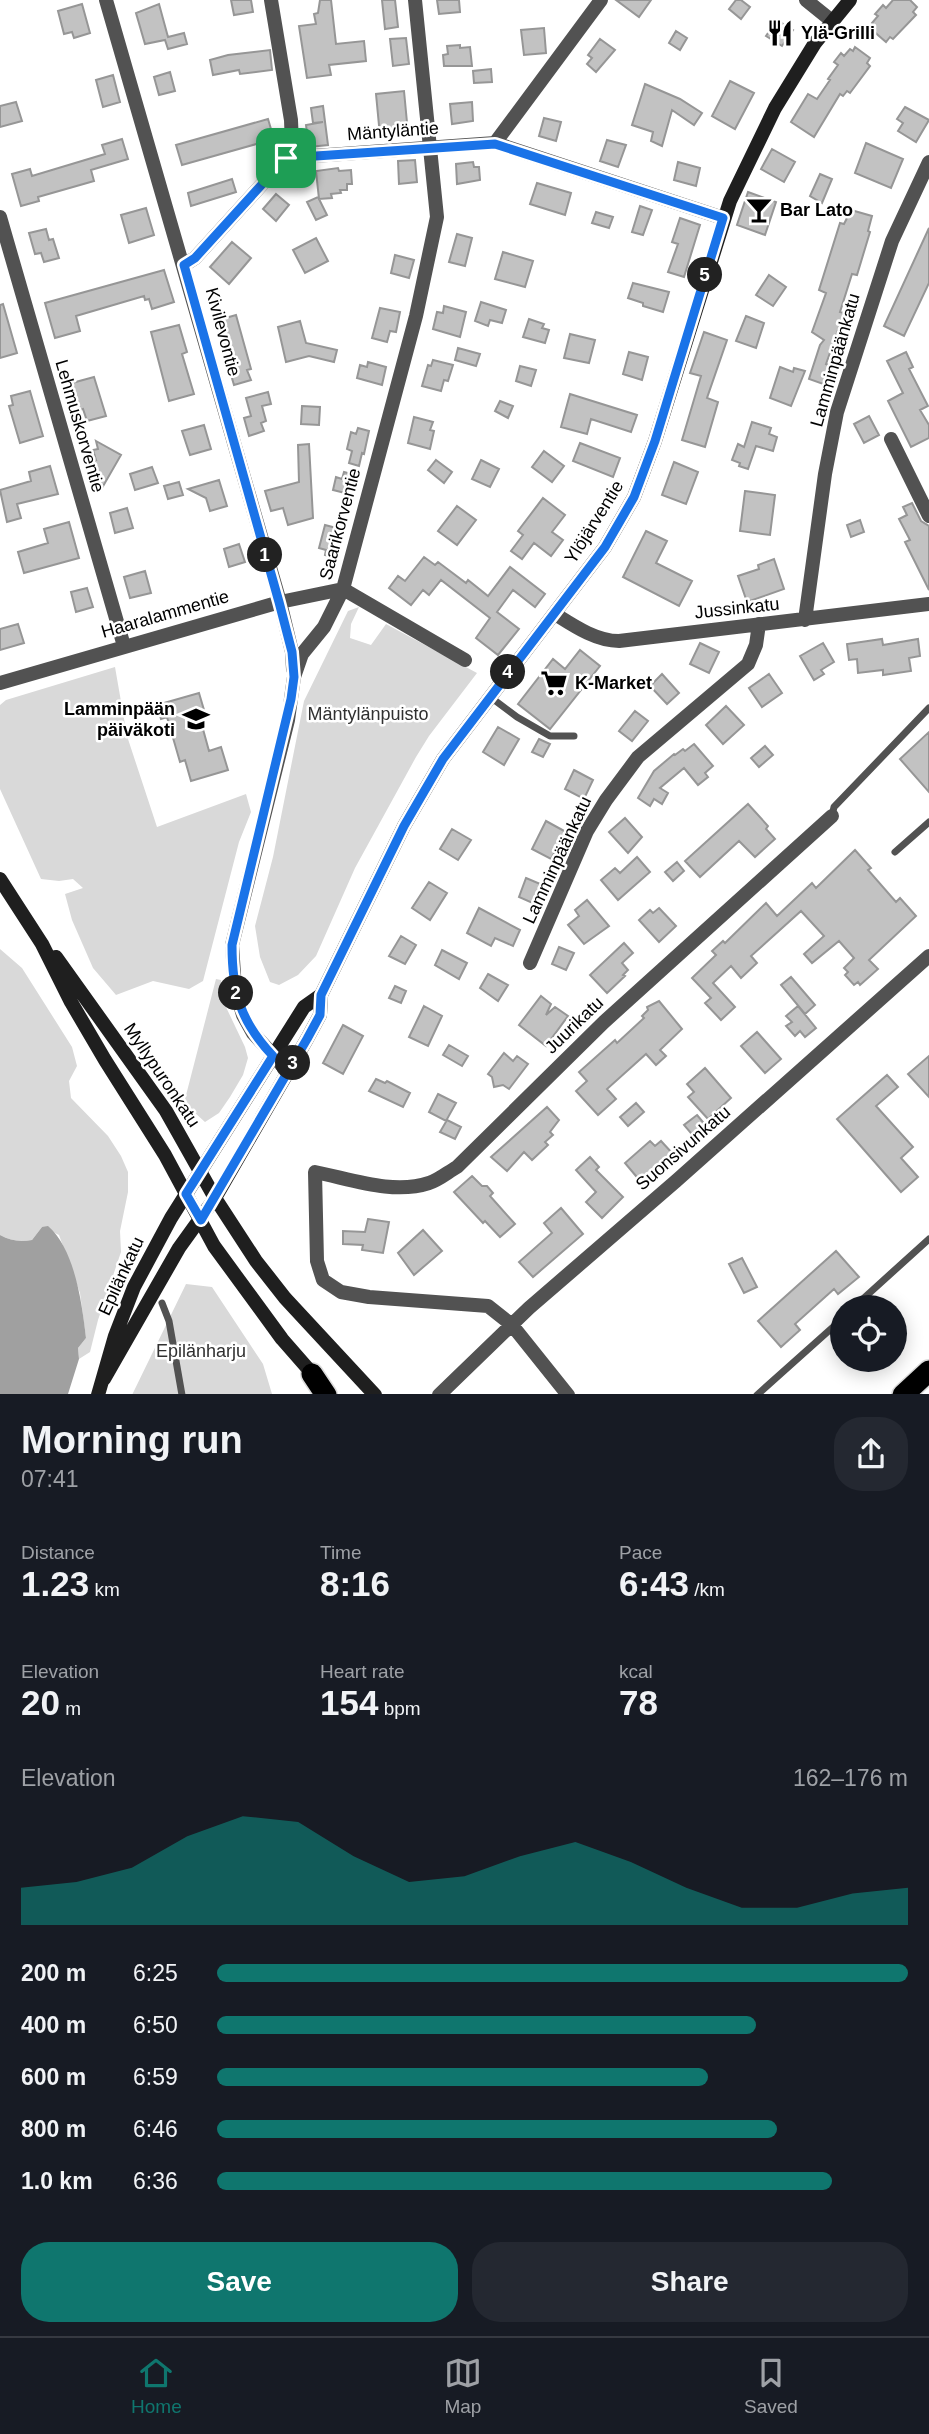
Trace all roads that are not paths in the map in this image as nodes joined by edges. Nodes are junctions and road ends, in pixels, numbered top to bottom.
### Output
1 (106, 0) edge
2 (271, 0) edge
3 (415, 0) edge
4 (601, 0) edge
5 (806, 0) edge
6 (850, 0) edge
7 (832, 20) junction
8 (495, 144) junction
9 (431, 146) junction
10 (286, 158) junction
11 (929, 162) edge
12 (0, 217) edge
13 (723, 218) junction
14 (184, 265) junction
15 (891, 439) dead end
16 (929, 516) edge
17 (343, 589) junction
18 (279, 602) junction
19 (929, 604) edge
20 (555, 614) junction
21 (805, 620) junction
22 (759, 624) junction
23 (124, 646) junction
24 (465, 660) dead end
25 (294, 677) junction
26 (0, 683) edge
27 (489, 696) junction
28 (929, 708) edge
29 (574, 736) dead end
30 (832, 817) joint
31 (929, 822) edge
32 (895, 852) dead end
33 (0, 879) edge
34 (42, 944) junction
35 (929, 956) edge
36 (530, 962) dead end
37 (321, 995) junction
38 (273, 1056) junction
39 (288, 1072) junction
40 (201, 1170) junction
41 (186, 1194) junction
42 (215, 1198) junction
43 (201, 1220) junction
44 (929, 1239) edge
45 (867, 1295) edge
46 (162, 1303) dead end
47 (512, 1325) junction
48 (830, 1330) edge
49 (464, 1371) junction
50 (929, 1371) edge
51 (312, 1374) junction
52 (103, 1379) junction
53 (98, 1394) edge
54 (182, 1394) edge
55 (325, 1394) edge
56 (332, 1394) edge
57 (374, 1394) edge
58 (440, 1394) edge
59 (452, 1394) edge
60 (567, 1394) edge
61 (758, 1394) edge
62 (904, 1394) edge

1 - 14 street, Kivilevontie
2 - 10 street
3 - 9 street, Saarikorventie
4 - 8 street
5 - 7 street
6 - 7 main road, Ylöjärventie
7 - 13 main road, Ylöjärventie
8 - 9 street, Mäntyläntie
8 - 13 street, Mäntyläntie
9 - 10 street, Mäntyläntie
9 - 17 street, Saarikorventie
10 - 14 street
11 - 21 street, Lamminpäänkatu
12 - 23 street, Lehmuskorventie
13 - 20 main road, Ylöjärventie
14 - 18 street, Kivilevontie
15 - 16 street
17 - 18 street, Haaralammentie
17 - 24 street
17 - 25 street, Saarikorventie
18 - 23 street, Haaralammentie
18 - 25 street, Kivilevontie
19 - 21 street, Jussinkatu
20 - 22 street, Jussinkatu
20 - 27 main road, Ylöjärventie
21 - 22 street, Jussinkatu
22 - 36 street, Lamminpäänkatu
23 - 26 street, Haaralammentie
25 - 38 street, Saarikorventie
27 - 29 lane
27 - 37 main road, Ylöjärventie
28 - 30 lane
30 - 47 street, Juurikatu
31 - 32 lane
33 - 34 main road, Myllypuronkatu
34 - 40 main road, Myllypuronkatu
34 - 41 main road, Myllypuronkatu
35 - 47 street, Suonsivunkatu
37 - 38 main road, Ylöjärventie
37 - 39 main road, Ylöjärventie
38 - 39 street, Saarikorventie
38 - 40 main road, Ylöjärventie
39 - 42 main road, Ylöjärventie
40 - 41 main road, Ylöjärventie
40 - 42 main road, Myllypuronkatu
41 - 43 main road, Myllypuronkatu
41 - 52 main road, Epilänkatu
42 - 43 main road, Ylöjärventie
42 - 57 main road, Myllypuronkatu
43 - 51 main road, Myllypuronkatu
43 - 52 main road, Epilänkatu
44 - 45 lane
46 - 54 lane
47 - 49 street, Suonsivunkatu
47 - 60 street
48 - 61 lane
49 - 58 street, Suonsivunkatu
49 - 59 street, Suonsivunkatu
50 - 62 highway
51 - 55 highway
51 - 56 main road, Myllypuronkatu
52 - 53 main road, Epilänkatu

